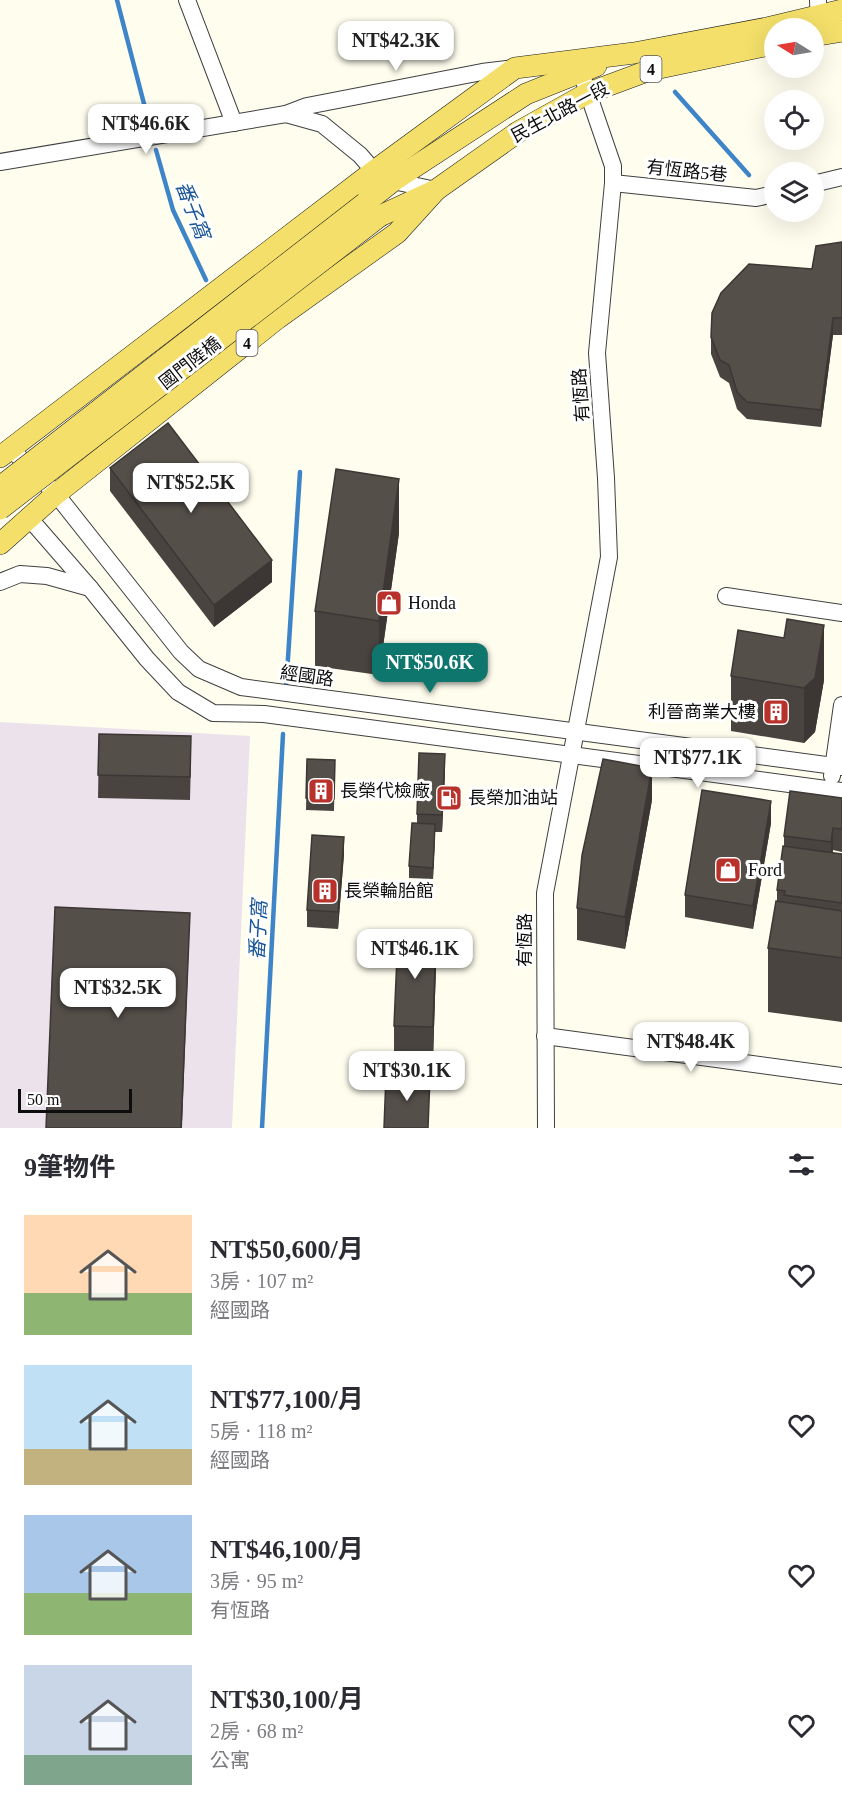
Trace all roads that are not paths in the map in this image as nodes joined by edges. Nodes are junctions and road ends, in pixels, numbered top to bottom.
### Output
1 (187, 0) edge
2 (842, 10) edge
3 (824, 18) edge
4 (824, 24) edge
5 (764, 27) edge
6 (842, 31) edge
7 (764, 46) edge
8 (579, 65) junction
9 (515, 68) junction
10 (588, 93) junction
11 (526, 94) junction
12 (286, 114) junction
13 (537, 122) junction
14 (234, 123) junction
15 (0, 162) edge
16 (374, 171) junction
17 (842, 177) edge
18 (824, 181) edge
19 (393, 182) junction
20 (613, 183) junction
21 (436, 190) junction
22 (764, 196) edge
23 (373, 209) junction
24 (6, 454) edge
25 (0, 487) edge
26 (56, 494) junction
27 (0, 509) edge
28 (30, 519) junction
29 (0, 544) edge
30 (0, 582) edge
31 (90, 588) junction
32 (726, 596) dead end
33 (842, 613) edge
34 (842, 705) edge
35 (576, 732) junction
36 (571, 755) junction
37 (838, 766) edge
38 (836, 790) edge
39 (545, 1036) junction
40 (842, 1076) edge
41 (546, 1128) edge

1 - 14 street
2 - 3 main road, 4
4 - 6 main road, 4
5 - 8 main road, 4
7 - 10 main road, 民生北路一段 / 4
8 - 9 main road, 4
8 - 10 street, 有恆路
8 - 11 main road, 4
9 - 11 main road
9 - 12 street
9 - 16 main road, 4
10 - 13 main road, 民生北路一段 / 4
10 - 20 street, 有恆路
11 - 13 main road
11 - 19 main road, 民生北路一段 / 4
12 - 14 street
12 - 16 street
13 - 21 main road, 民生北路一段 / 4
14 - 15 street
16 - 19 street
16 - 24 main road, 4
17 - 18 street
19 - 21 street
19 - 23 main road, 民生北路一段 / 4
20 - 22 street, 有恆路5巷
20 - 35 street, 有恆路
21 - 23 main road, 4
21 - 26 main road, 4
23 - 25 main road, 國門陸橋 / 4, bridge
23 - 27 main road, 國門陸橋 / 4, bridge
24 - 26 street, 經國路
26 - 28 main road, 4
26 - 35 street, 經國路
28 - 29 main road, 4
28 - 31 street
30 - 31 street
31 - 36 street
32 - 33 street
34 - 37 street
35 - 36 street, 有恆路
35 - 37 street, 經國路
36 - 38 street
36 - 39 street, 有恆路
37 - 38 street
39 - 40 street
39 - 41 street, 有恆路

